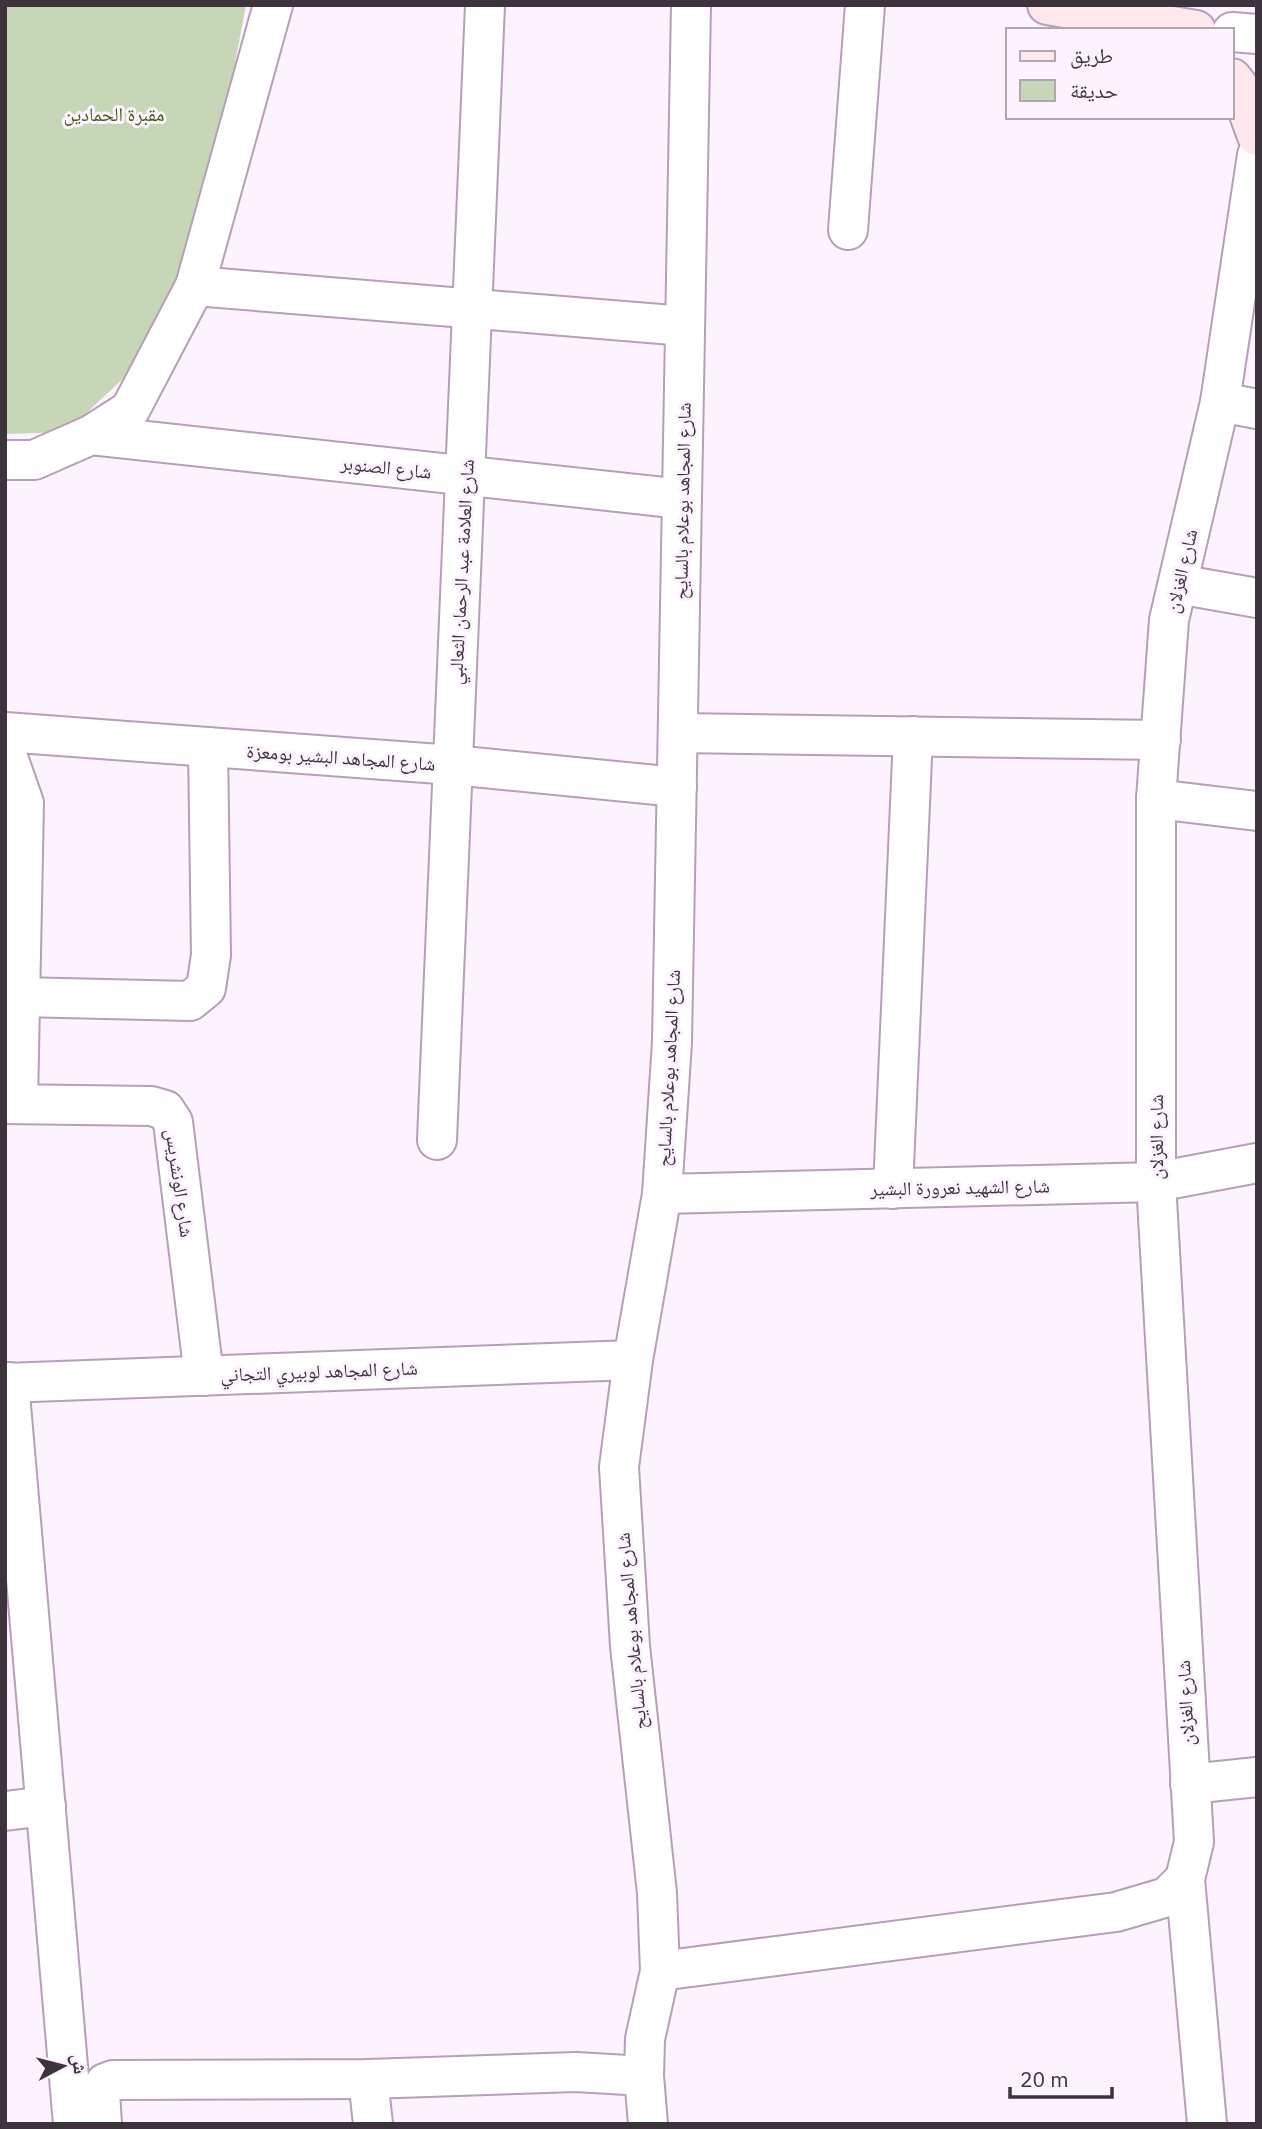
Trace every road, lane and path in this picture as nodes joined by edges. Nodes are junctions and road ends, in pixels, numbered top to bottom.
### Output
1 (273, 5) edge
2 (485, 5) edge
3 (691, 5) edge
4 (865, 5) edge
5 (1071, 7) edge
6 (1196, 28) edge
7 (1234, 32) edge
8 (1257, 34) edge
9 (1234, 81) edge
10 (1257, 136) edge
11 (1257, 155) edge
12 (848, 230) dead end
13 (195, 286) junction
14 (472, 309) junction
15 (685, 326) junction
16 (1238, 405) edge
17 (91, 435) junction
18 (5, 460) edge
19 (466, 475) junction
20 (682, 499) junction
21 (1178, 584) junction
22 (1257, 598) edge
23 (5, 733) edge
24 (678, 733) junction
25 (913, 736) junction
26 (1161, 740) junction
27 (208, 747) junction
28 (5, 749) edge
29 (453, 765) junction
30 (677, 787) junction
31 (1156, 799) junction
32 (1257, 811) edge
33 (20, 997) junction
34 (11, 1103) edge
35 (437, 1140) dead end
36 (1257, 1163) edge
37 (1156, 1182) junction
38 (893, 1189) junction
39 (662, 1194) junction
40 (633, 1360) junction
41 (204, 1376) junction
42 (7, 1383) edge
43 (1257, 1777) edge
44 (1189, 1784) junction
45 (46, 1807) junction
46 (5, 1811) edge
47 (1185, 1879) junction
48 (660, 1971) junction
49 (644, 2076) junction
50 (368, 2079) junction
51 (73, 2124) edge
52 (102, 2124) edge
53 (373, 2124) edge
54 (648, 2124) edge
55 (1207, 2124) edge

1 - 13 street
2 - 14 street, شارع العلامة عبد الرحمان الثعالبي
3 - 15 street, شارع المجاهد بوعلام بالسايح
4 - 12 street
5 - 6 main road
7 - 8 street
9 - 10 main road
11 - 16 street, شارع الغزلان
13 - 14 street
13 - 17 street
14 - 15 street
14 - 19 street, شارع العلامة عبد الرحمان الثعالبي
15 - 20 street, شارع المجاهد بوعلام بالسايح
16 - 21 street, شارع الغزلان
17 - 18 street
17 - 19 street, شارع الصنوبر
19 - 20 street, شارع الصنوبر
19 - 29 street, شارع العلامة عبد الرحمان الثعالبي
20 - 24 street, شارع المجاهد بوعلام بالسايح
21 - 22 street
21 - 26 street, شارع الغزلان
23 - 27 street, شارع المجاهد البشير بومعزة
24 - 25 street
24 - 30 street, شارع المجاهد بوعلام بالسايح
25 - 26 street
25 - 38 street
26 - 31 street, شارع الغزلان
27 - 29 street, شارع المجاهد البشير بومعزة
27 - 33 street
28 - 33 street
29 - 30 street, شارع المجاهد البشير بومعزة
29 - 35 street, شارع العلامة عبد الرحمان الثعالبي
30 - 39 street, شارع المجاهد بوعلام بالسايح
31 - 32 street
31 - 37 street, شارع الغزلان
33 - 34 street
34 - 41 street, شارع الونشريس
36 - 37 street, شارع الشهيد نعرورة البشير
37 - 38 street, شارع الشهيد نعرورة البشير
37 - 44 street, شارع الغزلان
38 - 39 street, شارع الشهيد نعرورة البشير
39 - 40 street, شارع المجاهد بوعلام بالسايح
40 - 41 street, شارع المجاهد لوبيري التجاني
40 - 48 street, شارع المجاهد بوعلام بالسايح
41 - 42 street, شارع المجاهد لوبيري التجاني
42 - 45 street
43 - 44 street
44 - 47 street, شارع الغزلان
45 - 46 street
45 - 51 street
47 - 48 street
47 - 55 street, شارع الغزلان
48 - 49 street, شارع المجاهد بوعلام بالسايح
49 - 50 street
49 - 54 street, شارع المجاهد بوعلام بالسايح
50 - 52 street
50 - 53 street

